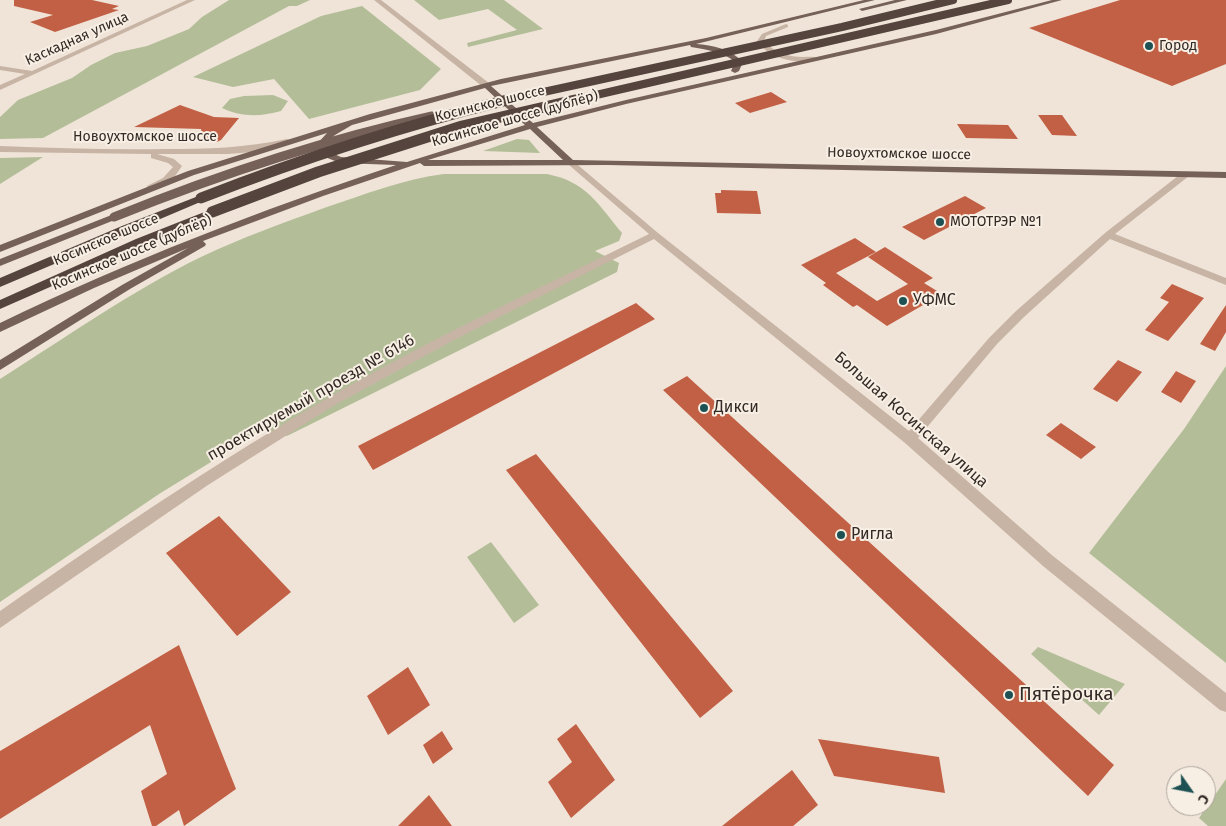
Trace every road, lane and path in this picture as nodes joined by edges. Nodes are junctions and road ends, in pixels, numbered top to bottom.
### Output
1 (377, 0) edge
2 (872, 0) edge
3 (904, 0) edge
4 (953, 0) edge
5 (1008, 0) edge
6 (1059, 0) edge
7 (189, 1) edge
8 (786, 26) junction
9 (706, 40) junction
10 (674, 46) junction
11 (816, 59) junction
12 (0, 68) edge
13 (33, 73) junction
14 (715, 81) junction
15 (486, 85) junction
16 (0, 88) edge
17 (506, 100) junction
18 (352, 122) junction
19 (530, 126) junction
20 (288, 141) junction
21 (0, 149) edge
22 (134, 152) junction
23 (413, 163) junction
24 (572, 163) junction
25 (1186, 174) junction
26 (1226, 175) edge
27 (133, 195) junction
28 (240, 222) junction
29 (655, 234) junction
30 (1108, 235) junction
31 (0, 248) edge
32 (0, 264) edge
33 (1226, 282) edge
34 (0, 283) edge
35 (0, 305) edge
36 (0, 328) edge
37 (0, 366) edge
38 (910, 439) junction
39 (0, 620) edge
40 (1226, 704) edge

1 - 15 street
2 - 9 main road
3 - 8 main road
4 - 17 highway, Косинское шоссе, bridge
5 - 35 highway, Косинское шоссе, bridge
6 - 11 main road, Косинское шоссе (дублёр)
7 - 13 street, Каскадная улица
8 - 9 main road
8 - 11 street
9 - 10 main road
10 - 14 main road
10 - 15 main road
11 - 14 main road, Косинское шоссе (дублёр)
12 - 13 street
13 - 16 street, Каскадная улица
14 - 19 main road, Косинское шоссе (дублёр)
15 - 18 main road
15 - 19 main road
17 - 32 main road, bridge
17 - 34 highway, Косинское шоссе, bridge
18 - 20 main road
18 - 23 main road, Новоухтомское шоссе
19 - 23 main road, Косинское шоссе (дублёр)
19 - 24 main road
20 - 22 street, Новоухтомское шоссе
20 - 27 main road
21 - 22 street, Новоухтомское шоссе
22 - 27 street
23 - 24 main road, Новоухтомское шоссе
23 - 28 main road, Косинское шоссе (дублёр)
24 - 25 main road, Новоухтомское шоссе
24 - 29 street, Большая Косинская улица
25 - 26 main road, Новоухтомское шоссе
25 - 30 street
27 - 31 main road
28 - 36 main road, Косинское шоссе (дублёр)
28 - 37 main road
29 - 38 street, Большая Косинская улица
29 - 39 street, проектируемый проезд № 6146
30 - 33 street
30 - 38 street
38 - 40 street, Большая Косинская улица

